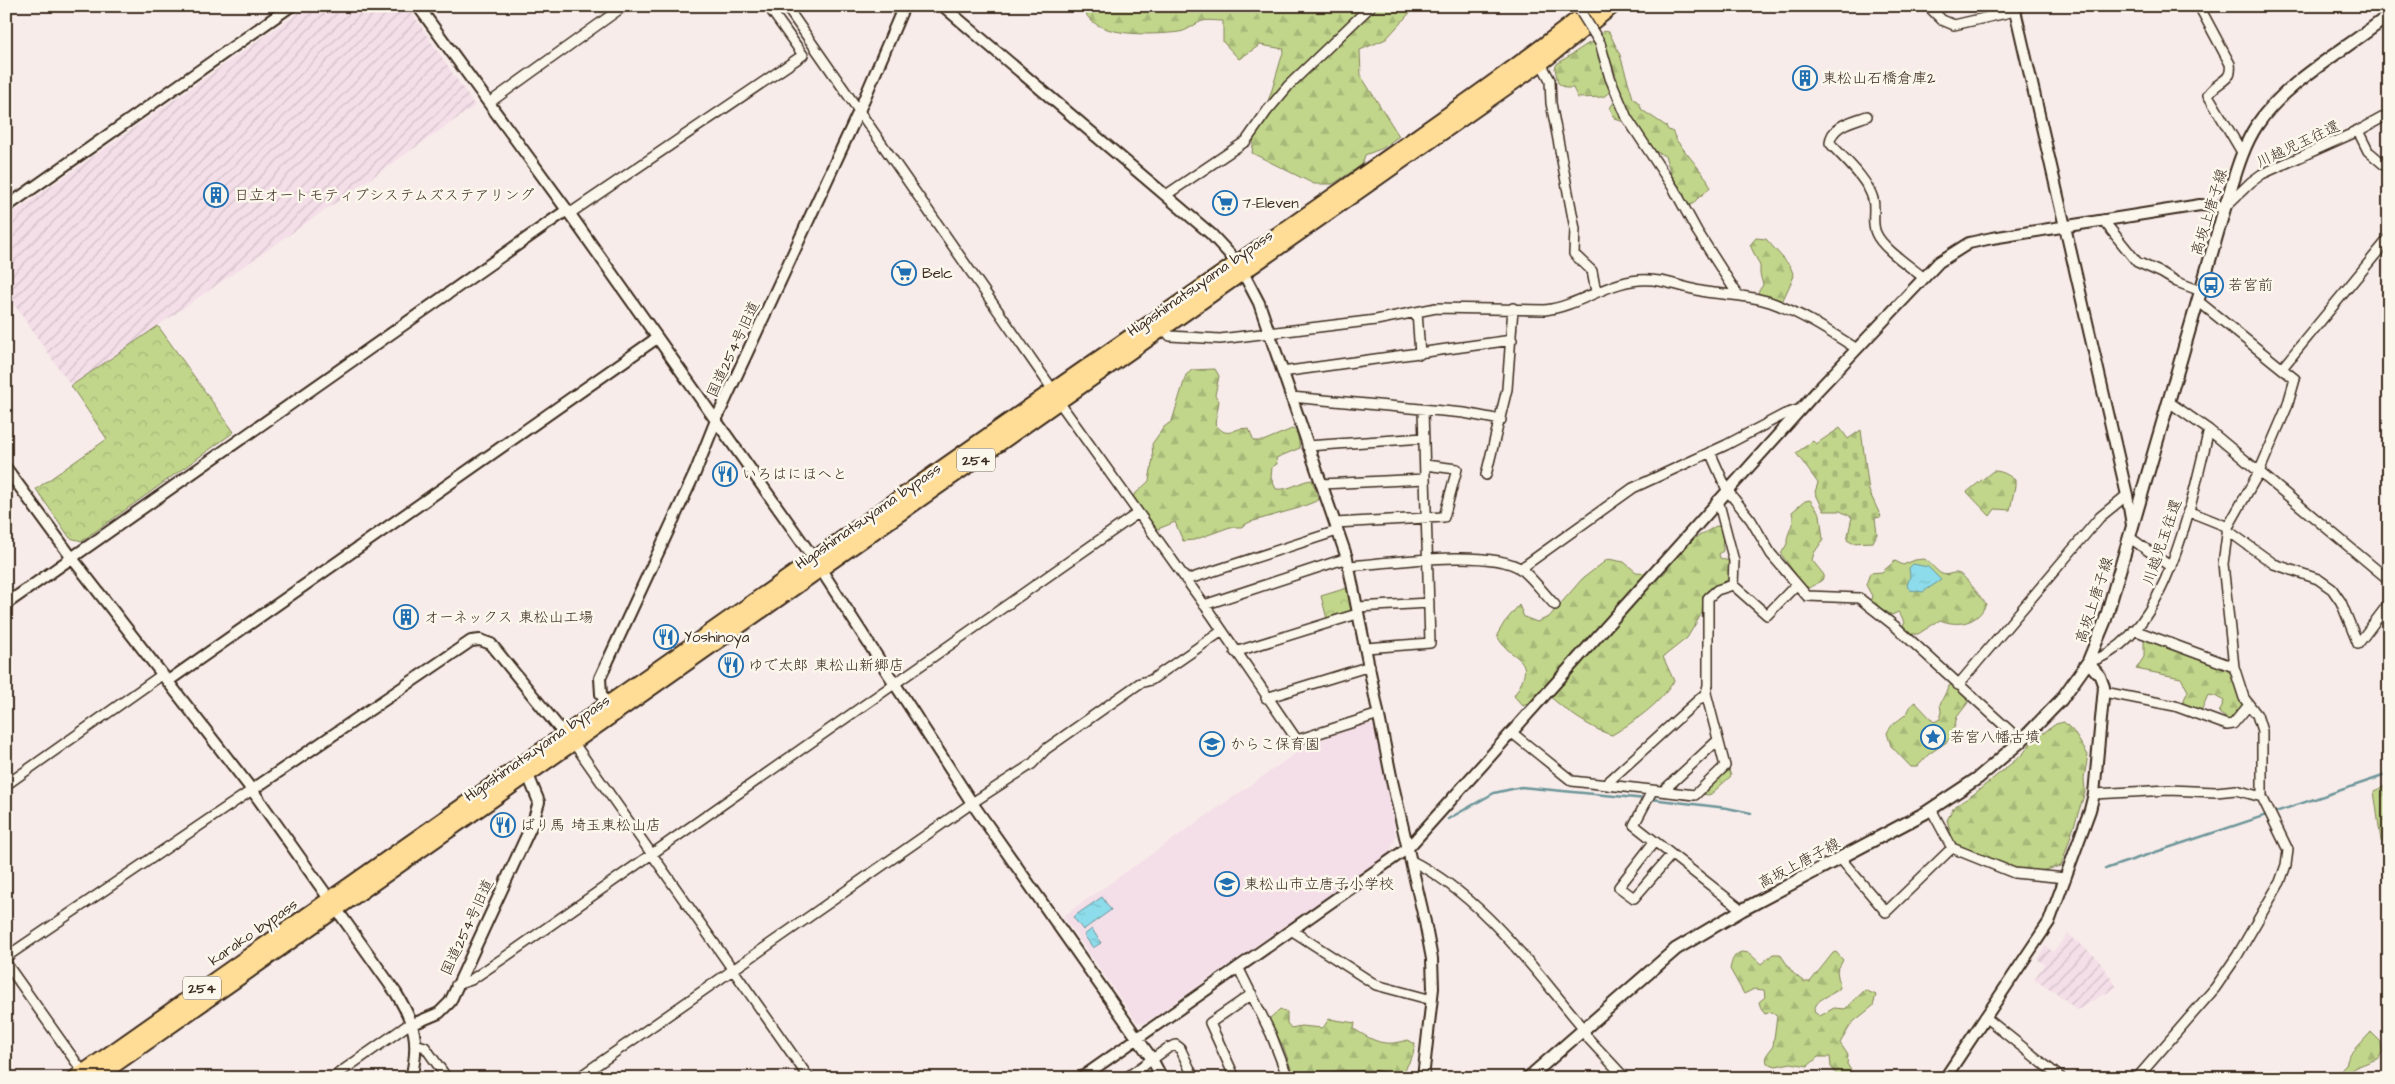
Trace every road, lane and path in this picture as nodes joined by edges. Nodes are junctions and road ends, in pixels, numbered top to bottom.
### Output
1 (291, 6) edge
2 (418, 6) edge
3 (624, 6) edge
4 (768, 6) edge
5 (786, 6) edge
6 (904, 6) edge
7 (943, 6) edge
8 (1371, 6) edge
9 (1577, 6) edge
10 (1594, 6) edge
11 (1613, 6) edge
12 (1928, 6) edge
13 (2199, 6) edge
14 (2015, 9) edge
15 (2389, 15) edge
16 (1541, 63) junction
17 (489, 103) junction
18 (859, 111) junction
19 (2389, 114) edge
20 (1867, 116) dead end
21 (2358, 131) junction
22 (2243, 154) junction
23 (2389, 169) edge
24 (1166, 195) junction
25 (6, 207) edge
26 (2226, 207) junction
27 (568, 212) junction
28 (2103, 220) junction
29 (2065, 226) junction
30 (2389, 238) edge
31 (1241, 268) junction
32 (1924, 278) junction
33 (1596, 292) junction
34 (1738, 295) junction
35 (2200, 296) junction
36 (1513, 308) junction
37 (1417, 312) junction
38 (1164, 328) junction
39 (1269, 333) junction
40 (657, 338) junction
41 (1512, 340) junction
42 (1857, 349) junction
43 (1420, 354) junction
44 (2283, 368) junction
45 (1282, 372) junction
46 (1056, 396) junction
47 (1291, 397) junction
48 (2169, 402) junction
49 (1800, 409) junction
50 (1423, 410) junction
51 (716, 420) junction
52 (1500, 420) junction
53 (2209, 430) junction
54 (1424, 438) junction
55 (1307, 446) junction
56 (1710, 452) junction
57 (1425, 464) junction
58 (6, 468) edge
59 (2259, 472) junction
60 (1486, 475) dead end
61 (1425, 479) junction
62 (1322, 484) junction
63 (1728, 490) junction
64 (2127, 495) junction
65 (1718, 500) junction
66 (2188, 511) junction
67 (1138, 513) junction
68 (1426, 518) junction
69 (2132, 525) junction
70 (1336, 527) junction
71 (2227, 528) junction
72 (2128, 537) junction
73 (72, 558) junction
74 (1428, 560) junction
75 (1348, 562) junction
76 (818, 564) junction
77 (2171, 567) junction
78 (1520, 569) junction
79 (1186, 580) junction
80 (2389, 580) edge
81 (1734, 585) junction
82 (1796, 585) junction
83 (1429, 603) junction
84 (6, 604) edge
85 (2389, 604) edge
86 (1204, 605) junction
87 (1555, 606) dead end
88 (1357, 610) junction
89 (2134, 630) junction
90 (1222, 631) junction
91 (1366, 648) junction
92 (1235, 652) junction
93 (2088, 662) junction
94 (1370, 666) junction
95 (2234, 667) junction
96 (166, 678) junction
97 (893, 684) junction
98 (1958, 684) junction
99 (2104, 692) junction
100 (1706, 693) junction
101 (1266, 698) junction
102 (607, 705) junction
103 (2249, 705) junction
104 (1379, 714) junction
105 (1511, 732) junction
106 (569, 738) junction
107 (1718, 740) junction
108 (2020, 741) junction
109 (528, 775) junction
110 (1607, 783) junction
111 (6, 784) edge
112 (252, 790) junction
113 (1652, 791) junction
114 (1663, 791) junction
115 (2094, 794) junction
116 (2262, 797) junction
117 (972, 803) junction
118 (1931, 809) junction
119 (1654, 842) junction
120 (1408, 848) junction
121 (1952, 848) junction
122 (651, 853) junction
123 (1671, 855) junction
124 (1840, 858) junction
125 (1410, 860) junction
126 (2066, 878) junction
127 (332, 904) junction
128 (1742, 910) junction
129 (1291, 930) junction
130 (6, 957) edge
131 (6, 963) edge
132 (1238, 968) junction
133 (733, 970) junction
134 (456, 985) junction
135 (1252, 994) junction
136 (1432, 1000) junction
137 (1985, 1018) junction
138 (412, 1023) junction
139 (1584, 1031) junction
140 (1138, 1038) junction
141 (415, 1044) junction
142 (1152, 1059) junction
143 (84, 1076) edge
144 (332, 1078) edge
145 (411, 1078) edge
146 (447, 1078) edge
147 (578, 1078) edge
148 (809, 1078) edge
149 (1081, 1078) edge
150 (1126, 1078) edge
151 (1162, 1078) edge
152 (1194, 1078) edge
153 (1235, 1078) edge
154 (1288, 1078) edge
155 (1390, 1078) edge
156 (1422, 1078) edge
157 (1528, 1078) edge
158 (1625, 1078) edge
159 (1945, 1078) edge
160 (2061, 1078) edge
161 (2137, 1078) edge

1 - 25 street
2 - 17 street
3 - 17 street
4 - 27 street
5 - 18 street
6 - 18 street, 国道254号旧道
7 - 24 street
8 - 24 street
9 - 34 street, bridge
10 - 31 highway, Higashimatsuyama bypass / 254
11 - 16 highway, Higashimatsuyama bypass / 254
12 - 14 street
13 - 22 street
14 - 29 street
15 - 22 main road, 高坂上唐子線
16 - 31 highway, Higashimatsuyama bypass / 254
16 - 33 street
17 - 27 street
18 - 46 street
18 - 51 street, 国道254号旧道
19 - 21 street, 川越児玉往還
20 - 32 street
21 - 23 street
21 - 26 street, 川越児玉往還
22 - 26 main road, 高坂上唐子線
24 - 31 street
26 - 28 street
26 - 35 main road, 高坂上唐子線
27 - 40 street
27 - 73 street
28 - 29 street
28 - 35 street
29 - 32 street
29 - 64 street
30 - 44 street
31 - 38 highway, Higashimatsuyama bypass / 254
31 - 39 street
31 - 46 highway, Higashimatsuyama bypass / 254
32 - 42 street
33 - 34 street
33 - 36 street
34 - 42 street
35 - 44 street
35 - 48 main road, 高坂上唐子線
36 - 37 street
36 - 41 street
37 - 39 street
37 - 43 street
38 - 39 street
38 - 46 highway, Higashimatsuyama bypass / 254
39 - 45 street
40 - 51 street
40 - 96 street
41 - 43 street
41 - 52 street
42 - 49 street
43 - 45 street
44 - 59 street
45 - 47 street
46 - 67 street
46 - 76 highway, Higashimatsuyama bypass / 254
47 - 50 street
47 - 55 street
48 - 53 street
48 - 69 main road, 高坂上唐子線
49 - 56 street
49 - 63 street
50 - 52 street
50 - 54 street
51 - 76 street
51 - 102 street, 国道254号旧道
52 - 60 street
53 - 59 street
53 - 66 street, 川越児玉往還
54 - 55 street
54 - 57 street
55 - 62 street
56 - 63 street
56 - 78 street
57 - 61 street
57 - 68 street
58 - 73 street
59 - 71 street
59 - 80 street
61 - 62 street
61 - 68 street
62 - 70 street
63 - 65 street
63 - 82 street
64 - 69 street
64 - 98 street
65 - 81 street
65 - 105 street
66 - 71 street
66 - 77 street, 川越児玉往還
67 - 79 street
67 - 97 street
68 - 70 street
68 - 74 street
69 - 72 main road, 高坂上唐子線
70 - 75 street
70 - 79 street
71 - 85 street
71 - 95 street
72 - 77 street
72 - 93 main road, 高坂上唐子線
73 - 84 street
73 - 96 street
74 - 75 street
74 - 78 street
74 - 83 street
75 - 86 street
75 - 88 street
76 - 97 street
76 - 102 highway, Higashimatsuyama bypass / 254
76 - 106 highway, Higashimatsuyama bypass / 254
77 - 89 street, 川越児玉往還
78 - 87 street
79 - 86 street
81 - 82 street
81 - 100 street
82 - 98 street
83 - 88 street
83 - 91 street
86 - 90 street
88 - 91 street
88 - 92 street
89 - 93 street, 川越児玉往還
89 - 95 street
90 - 92 street
90 - 117 street
91 - 94 street
92 - 101 street
93 - 99 street
93 - 108 main road, 高坂上唐子線
94 - 101 street
94 - 104 street
95 - 103 street
96 - 111 street
96 - 112 street
97 - 117 street
97 - 122 street
98 - 108 street
99 - 103 street
99 - 115 street
100 - 107 street
100 - 110 street
101 - 104 street
102 - 106 highway, Higashimatsuyama bypass / 254
103 - 116 street
104 - 120 street
105 - 110 street
105 - 120 street
106 - 109 highway, Higashimatsuyama bypass / 254
106 - 112 street
106 - 122 street
106 - 127 highway, Higashimatsuyama bypass / 254
107 - 114 street
107 - 114 street
108 - 118 main road, 高坂上唐子線
109 - 127 highway, Higashimatsuyama bypass / 254
109 - 134 street, 国道254号旧道
110 - 113 street
112 - 127 street
112 - 130 street
113 - 114 street
113 - 119 street
115 - 116 street
115 - 126 street
116 - 161 street
117 - 133 street
117 - 140 street
118 - 121 street
118 - 124 main road, 高坂上唐子線
119 - 123 street
119 - 123 street
120 - 125 street
120 - 129 street
121 - 124 street
121 - 126 street
122 - 133 street
122 - 134 street
123 - 128 street
124 - 128 main road, 高坂上唐子線
125 - 136 street
125 - 139 street
126 - 137 street
127 - 138 street
127 - 143 highway, karako bypass / 254
128 - 139 main road, 高坂上唐子線
129 - 132 street
129 - 136 street
131 - 143 street
132 - 135 street
132 - 140 street
133 - 147 street
133 - 148 street
134 - 138 street, 国道254号旧道
135 - 153 street
135 - 154 street
136 - 156 street
137 - 159 street
137 - 160 street
138 - 141 street
138 - 144 street
139 - 157 main road, 高坂上唐子線
139 - 158 street
140 - 142 street
140 - 149 street
141 - 145 street
141 - 146 street
142 - 150 street
142 - 151 street
142 - 152 street
154 - 155 street

